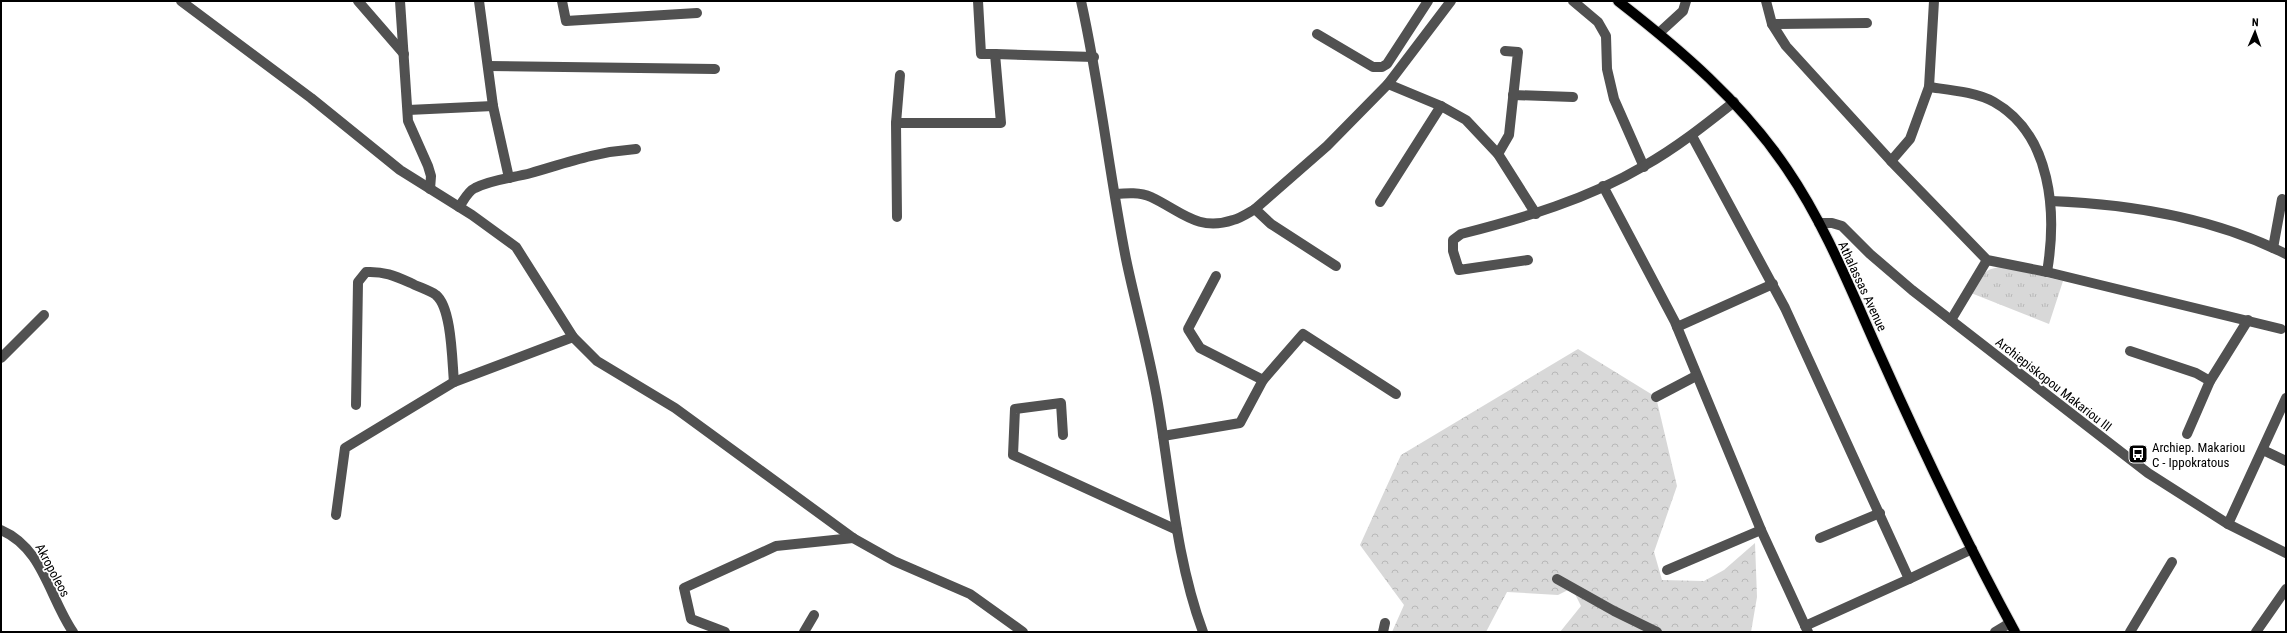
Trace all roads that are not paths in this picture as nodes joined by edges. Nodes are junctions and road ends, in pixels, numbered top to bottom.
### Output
1 (181, 1) edge
2 (358, 1) edge
3 (400, 1) edge
4 (479, 1) edge
5 (562, 1) edge
6 (978, 1) edge
7 (1081, 1) edge
8 (1428, 1) edge
9 (1451, 1) edge
10 (1573, 1) edge
11 (1618, 1) edge
12 (1686, 1) edge
13 (1766, 1) edge
14 (1934, 1) edge
15 (697, 13) dead end
16 (1868, 22) dead end
17 (1772, 24) junction
18 (1659, 33) junction
19 (1317, 34) dead end
20 (1505, 51) dead end
21 (404, 54) junction
22 (995, 54) junction
23 (1094, 57) junction
24 (488, 66) junction
25 (715, 69) dead end
26 (900, 75) dead end
27 (1388, 84) junction
28 (1929, 87) junction
29 (1514, 95) junction
30 (1573, 97) dead end
31 (1734, 102) junction
32 (493, 106) junction
33 (1441, 106) junction
34 (408, 110) junction
35 (896, 123) junction
36 (1692, 136) junction
37 (636, 149) dead end
38 (1498, 154) junction
39 (1891, 161) junction
40 (1644, 167) junction
41 (509, 178) junction
42 (1603, 186) junction
43 (430, 188) junction
44 (1115, 194) junction
45 (2282, 199) dead end
46 (2051, 201) junction
47 (1380, 202) dead end
48 (459, 206) junction
49 (1255, 209) junction
50 (1536, 214) junction
51 (897, 217) dead end
52 (1819, 223) junction
53 (2273, 248) junction
54 (2286, 254) edge
55 (1528, 260) dead end
56 (1987, 260) junction
57 (1336, 266) dead end
58 (2047, 272) junction
59 (1216, 276) dead end
60 (1773, 284) junction
61 (44, 315) dead end
62 (1951, 320) junction
63 (2248, 320) junction
64 (1677, 327) junction
65 (2281, 329) dead end
66 (573, 337) junction
67 (2130, 351) dead end
68 (1, 358) edge
69 (1696, 376) junction
70 (1263, 380) junction
71 (2210, 381) junction
72 (454, 382) junction
73 (1396, 394) dead end
74 (1656, 397) dead end
75 (2286, 398) edge
76 (356, 405) dead end
77 (2187, 434) dead end
78 (1063, 435) dead end
79 (1163, 436) junction
80 (2263, 450) junction
81 (2286, 461) edge
82 (1880, 513) junction
83 (336, 515) dead end
84 (2228, 524) junction
85 (1, 530) edge
86 (1177, 530) junction
87 (1761, 530) junction
88 (853, 538) junction
89 (1820, 538) dead end
90 (1972, 549) junction
91 (2286, 553) edge
92 (2172, 562) dead end
93 (1667, 570) dead end
94 (1557, 579) dead end
95 (1909, 579) junction
96 (2286, 589) edge
97 (814, 615) dead end
98 (2012, 628) edge
99 (1806, 629) edge
100 (73, 632) edge
101 (725, 632) edge
102 (804, 632) edge
103 (1023, 632) edge
104 (1203, 632) edge
105 (1657, 632) edge
106 (1995, 632) edge
107 (2130, 632) edge
108 (2256, 632) edge

1 - 43 street
2 - 21 street
3 - 21 street
4 - 24 street
5 - 15 street
6 - 22 street
7 - 23 street
8 - 19 street
9 - 27 street
10 - 40 street
11 - 18 main road, Athalassas Avenue
12 - 18 street
13 - 17 street
14 - 28 street
16 - 17 street
17 - 39 street
18 - 31 main road, Athalassas Avenue
20 - 29 street
21 - 34 street
22 - 23 street
22 - 35 street
23 - 44 street
24 - 25 street
24 - 32 street
26 - 35 street
27 - 33 street
27 - 49 street
28 - 39 street
28 - 46 street
29 - 30 street
29 - 38 street
31 - 36 street
31 - 52 main road, Athalassas Avenue
32 - 34 street
32 - 41 street
33 - 38 street
33 - 47 street
34 - 43 street
35 - 51 street
36 - 40 street
36 - 60 street
37 - 41 street
38 - 50 street
39 - 56 street
40 - 42 street
41 - 48 street
42 - 50 street
42 - 64 street
43 - 48 street
44 - 49 street
44 - 79 street
45 - 53 street
46 - 53 street
46 - 58 street
48 - 66 street
49 - 57 street
50 - 55 street
52 - 62 street, Archiepiskopou Makariou III
52 - 90 main road, Athalassas Avenue
53 - 54 street
56 - 58 street
56 - 62 street
58 - 63 street
59 - 70 street
60 - 64 street
60 - 82 street
61 - 68 street
62 - 84 street, Archiepiskopou Makariou III
63 - 65 street
63 - 71 street
64 - 69 street
66 - 72 street
66 - 88 street
67 - 71 street
69 - 74 street
69 - 87 street
70 - 73 street
70 - 79 street
71 - 77 street
72 - 76 street
72 - 83 street
75 - 80 street
78 - 86 street
79 - 86 street
80 - 81 street
80 - 84 street
82 - 89 street
82 - 95 street
84 - 91 street, Archiepiskopou Makariou III
85 - 100 street, Akropoleos
86 - 104 street
87 - 93 street
87 - 99 street
88 - 101 street
88 - 103 street
90 - 95 street
90 - 98 main road, Athalassas Avenue
92 - 107 street
94 - 105 street
95 - 99 street
96 - 108 street
97 - 102 street
98 - 106 street

